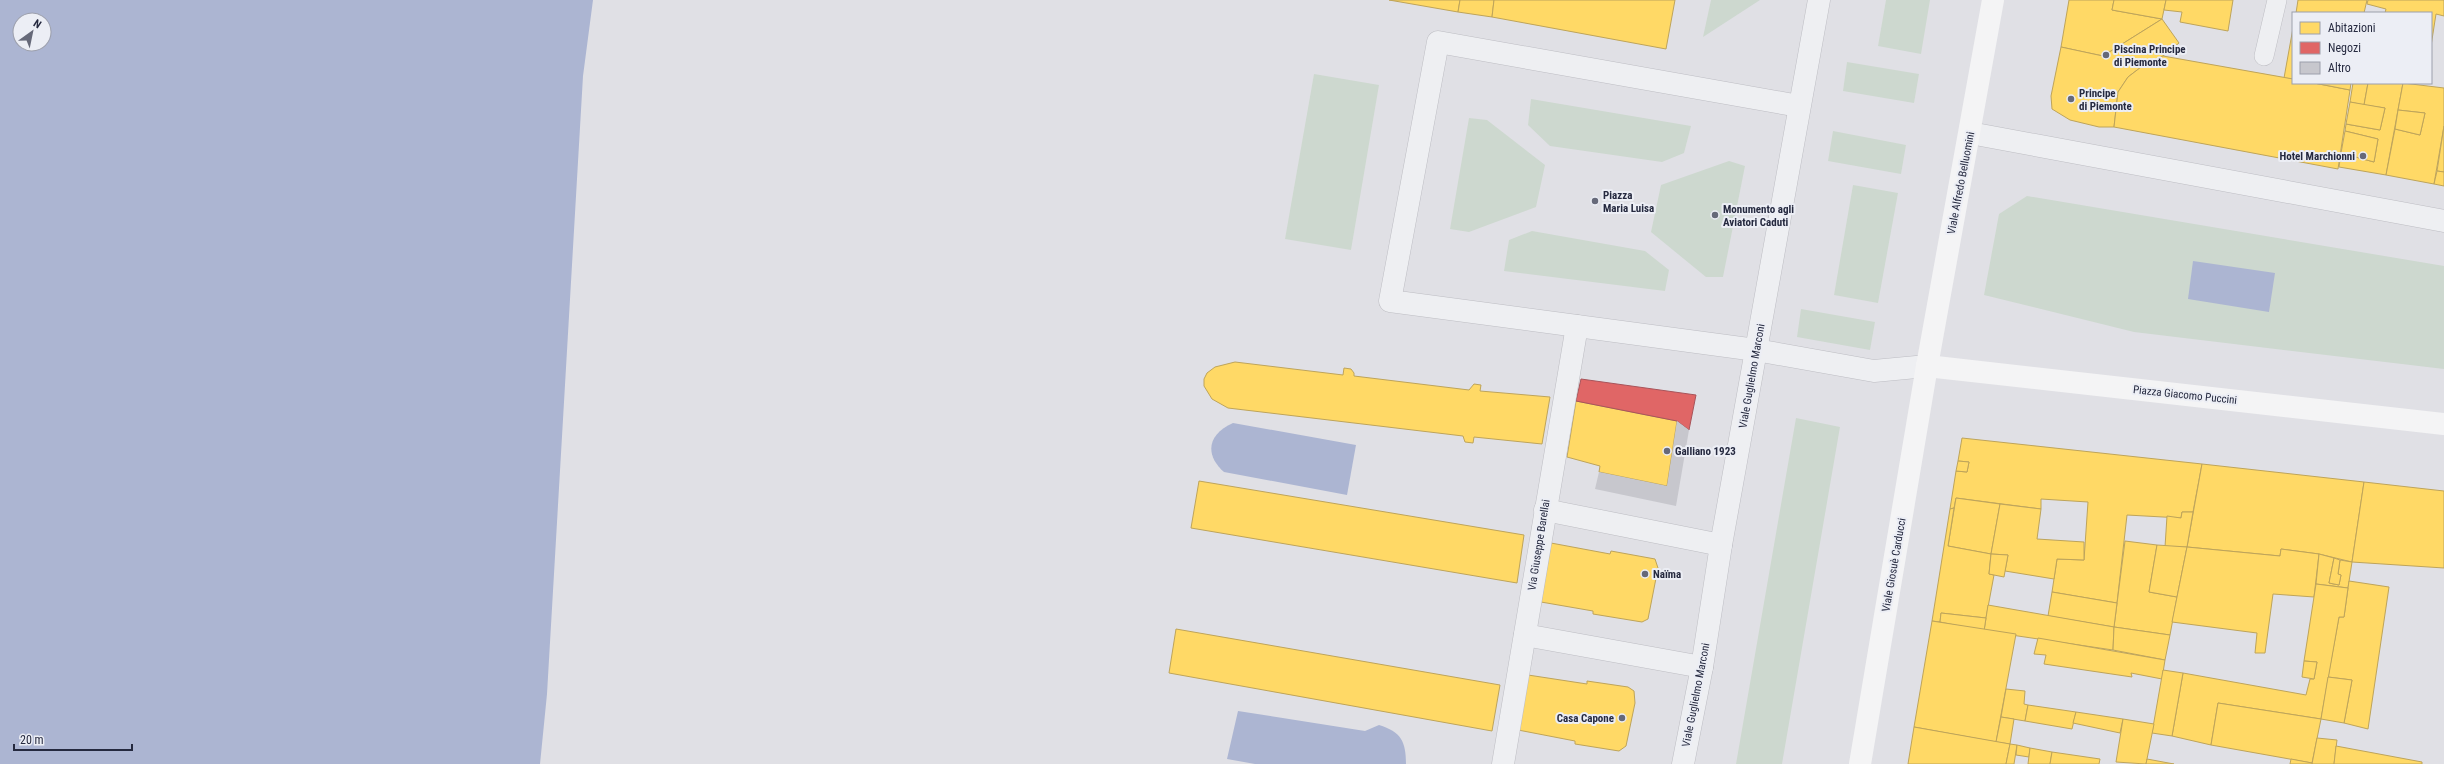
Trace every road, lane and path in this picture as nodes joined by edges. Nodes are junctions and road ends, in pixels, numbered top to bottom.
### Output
1 (1819, 0) edge
2 (1993, 0) edge
3 (2277, 0) edge
4 (2264, 56) dead end
5 (1799, 106) junction
6 (1970, 133) junction
7 (2444, 221) edge
8 (1577, 326) junction
9 (1756, 350) junction
10 (1927, 366) junction
11 (2444, 424) edge
12 (1545, 510) junction
13 (1721, 545) junction
14 (1525, 635) junction
15 (1702, 667) junction
16 (1503, 764) edge
17 (1683, 764) edge
18 (1860, 764) edge

1 - 5 street, Viale Guglielmo Marconi
2 - 6 street, Viale Alfredo Belluomini
3 - 4 lane
5 - 8 street
5 - 9 street, Viale Guglielmo Marconi
6 - 7 street
6 - 10 street, Viale Alfredo Belluomini
8 - 9 street
8 - 12 street, Via Giuseppe Barellai
9 - 10 street
9 - 13 street, Viale Guglielmo Marconi
10 - 11 street, Piazza Giacomo Puccini
10 - 18 street, Viale Giosuè Carducci
12 - 13 street
12 - 14 street, Via Giuseppe Barellai
13 - 15 street, Viale Guglielmo Marconi
14 - 15 street
14 - 16 street, Via Giuseppe Barellai
15 - 17 street, Viale Guglielmo Marconi

